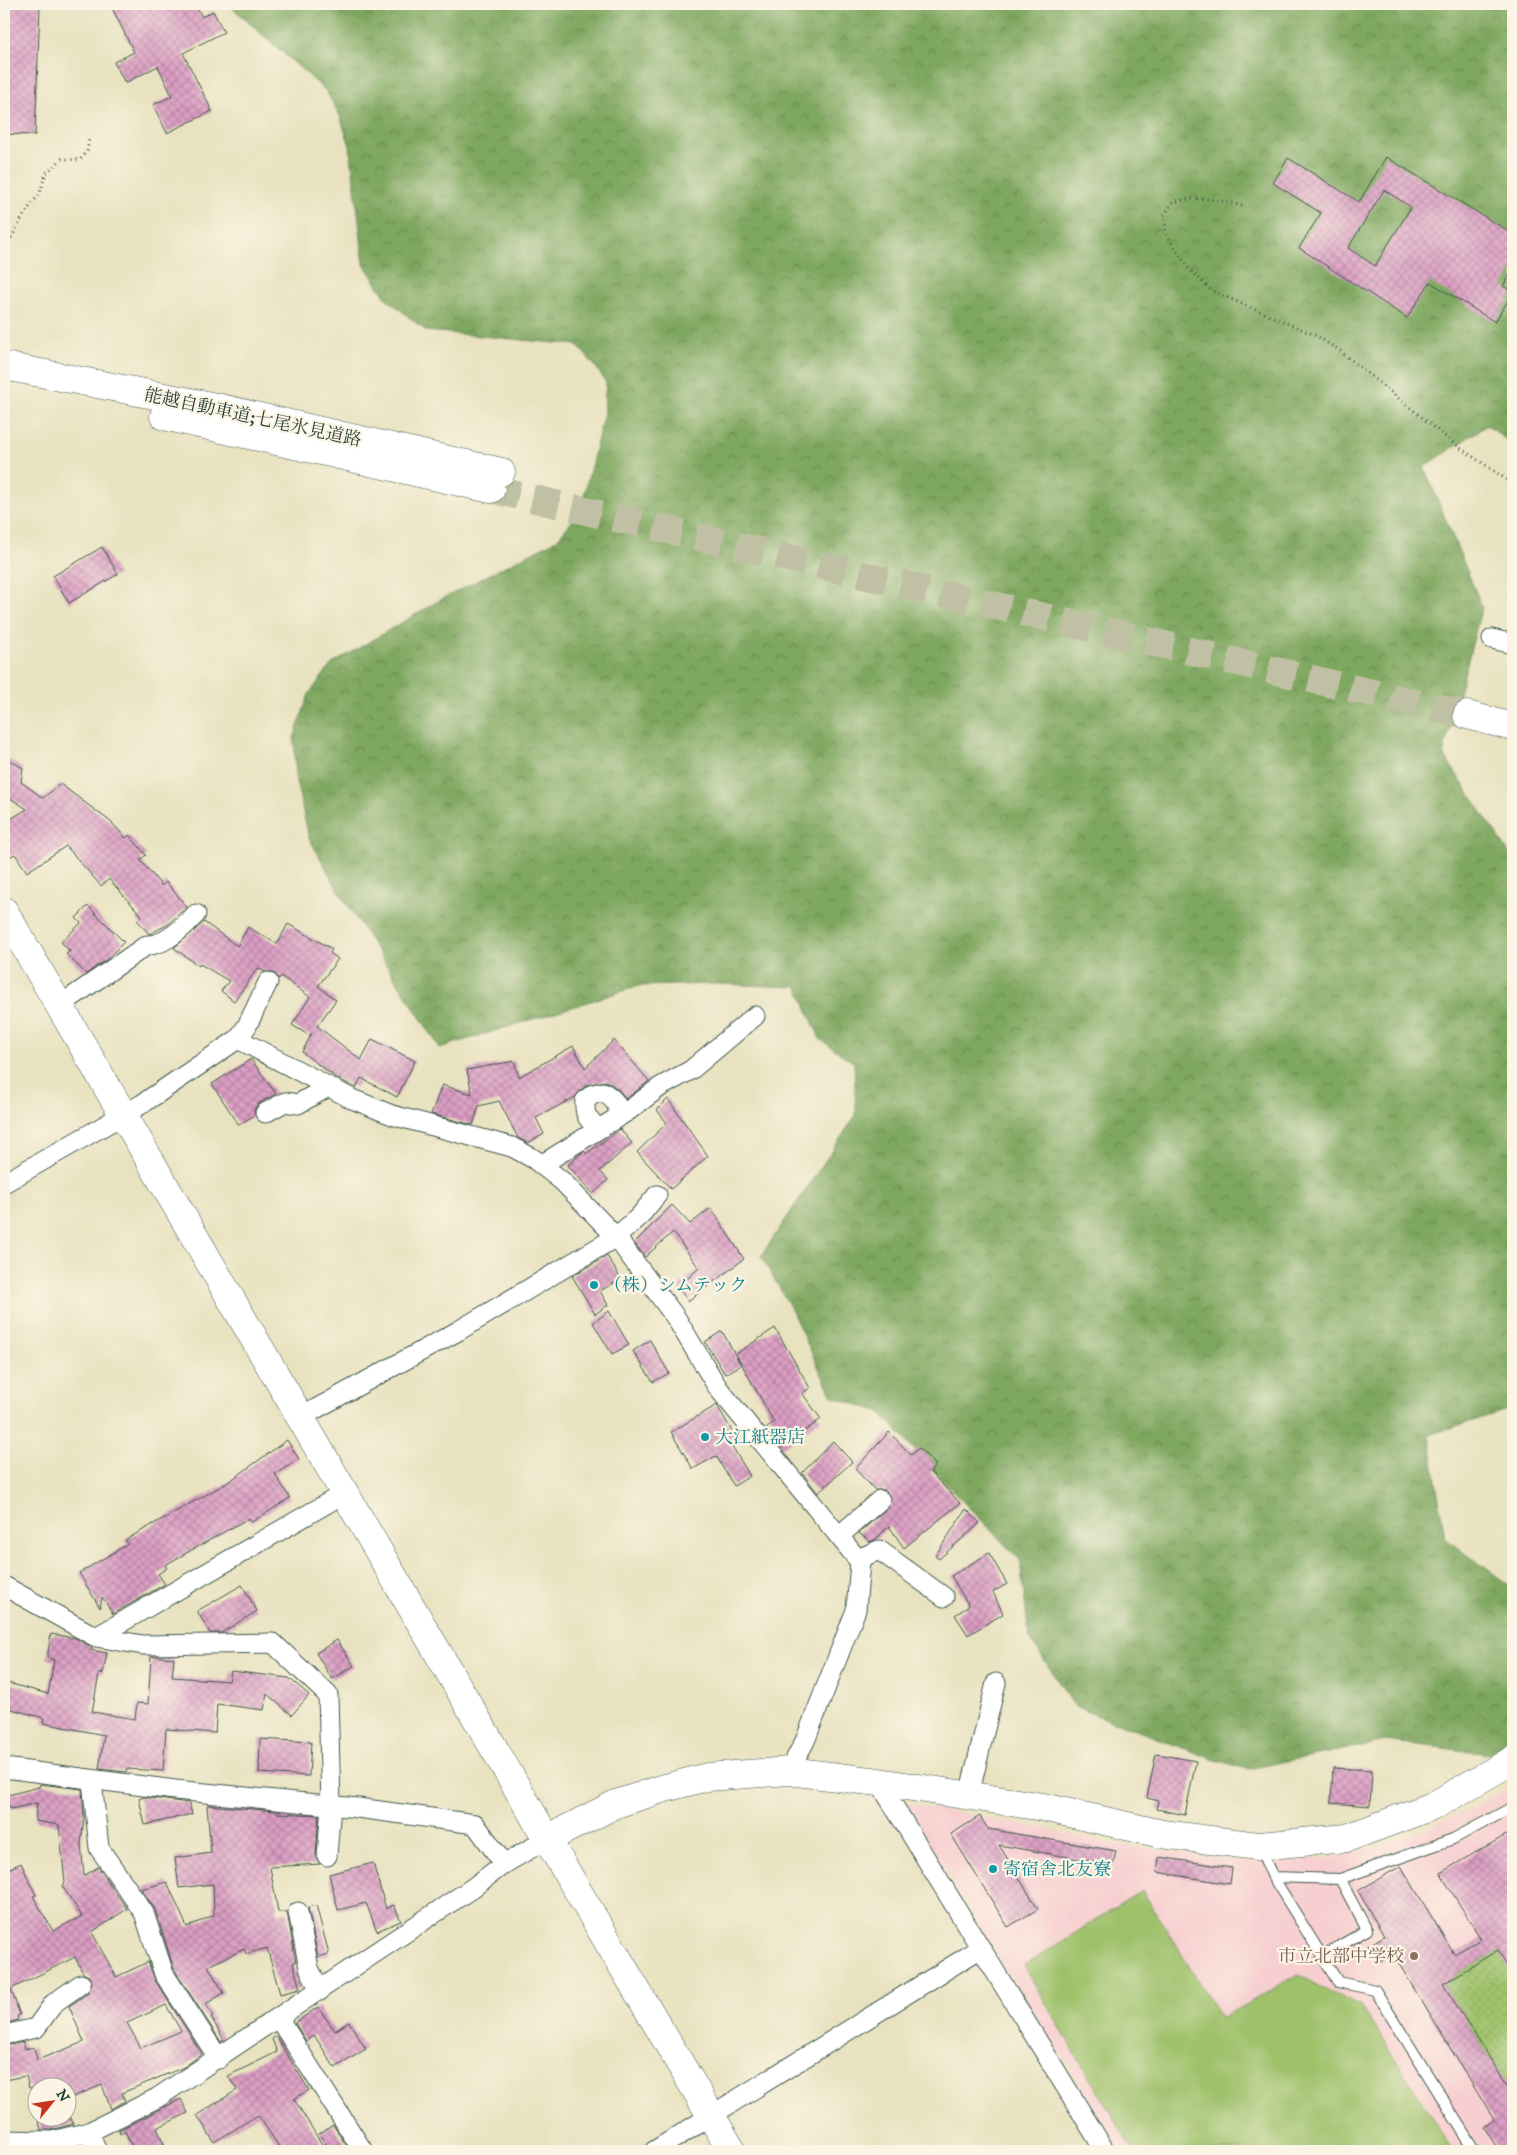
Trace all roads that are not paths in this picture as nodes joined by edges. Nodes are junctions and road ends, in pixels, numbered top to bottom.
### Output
1 (4, 366) edge
2 (4, 383) edge
3 (1492, 639) dead end
4 (1513, 644) edge
5 (1513, 711) edge
6 (1513, 727) edge
7 (4, 910) edge
8 (196, 914) dead end
9 (268, 982) dead end
10 (59, 1006) junction
11 (755, 1016) dead end
12 (238, 1039) junction
13 (328, 1087) junction
14 (265, 1113) dead end
15 (122, 1115) junction
16 (618, 1117) junction
17 (600, 1128) junction
18 (541, 1165) junction
19 (4, 1183) edge
20 (657, 1195) dead end
21 (616, 1236) junction
22 (301, 1417) junction
23 (345, 1494) junction
24 (880, 1500) dead end
25 (839, 1536) junction
26 (858, 1559) junction
27 (4, 1586) edge
28 (944, 1597) dead end
29 (96, 1637) junction
30 (996, 1683) dead end
31 (1513, 1760) edge
32 (4, 1768) edge
33 (789, 1771) junction
34 (92, 1780) junction
35 (879, 1782) junction
36 (969, 1795) junction
37 (331, 1806) junction
38 (1513, 1807) edge
39 (546, 1839) junction
40 (1258, 1846) junction
41 (327, 1856) dead end
42 (504, 1864) junction
43 (1274, 1876) junction
44 (1340, 1878) junction
45 (298, 1912) dead end
46 (981, 1948) junction
47 (1322, 1956) junction
48 (81, 1984) dead end
49 (320, 1991) junction
50 (279, 2019) junction
51 (4, 2035) edge
52 (219, 2059) junction
53 (710, 2116) junction
54 (89, 2132) junction
55 (10, 2144) edge
56 (98, 2151) edge
57 (364, 2151) edge
58 (654, 2151) edge
59 (732, 2151) edge
60 (1105, 2151) edge
61 (1475, 2151) edge

1 - 2 main road, 能越自動車道;七尾氷見道路
3 - 4 street
5 - 6 main road
7 - 10 main road
8 - 10 street
9 - 12 street
10 - 15 main road
11 - 16 street
12 - 13 street
12 - 15 street
13 - 14 street
13 - 18 street
15 - 19 street
15 - 22 main road
16 - 17 street
16 - 17 street
17 - 18 street
18 - 21 street
20 - 21 street
21 - 22 street
21 - 25 street
22 - 23 main road
23 - 29 street
23 - 39 main road
24 - 25 street
25 - 26 street
26 - 28 street
26 - 33 street
27 - 29 street
29 - 37 street
30 - 36 street
31 - 40 main road
32 - 34 street
33 - 35 main road
33 - 39 main road
34 - 37 street
34 - 52 street
35 - 36 main road
35 - 46 street
36 - 40 main road
37 - 41 street
37 - 42 street
38 - 44 lane
39 - 42 street
39 - 53 main road
40 - 43 lane
42 - 49 street
43 - 44 lane
43 - 47 lane
44 - 47 lane
45 - 49 street
46 - 53 street
46 - 60 street
47 - 61 lane
48 - 51 street
49 - 50 street
50 - 52 street
50 - 57 street
52 - 54 street
53 - 58 street
53 - 59 main road
54 - 55 street
54 - 56 street

